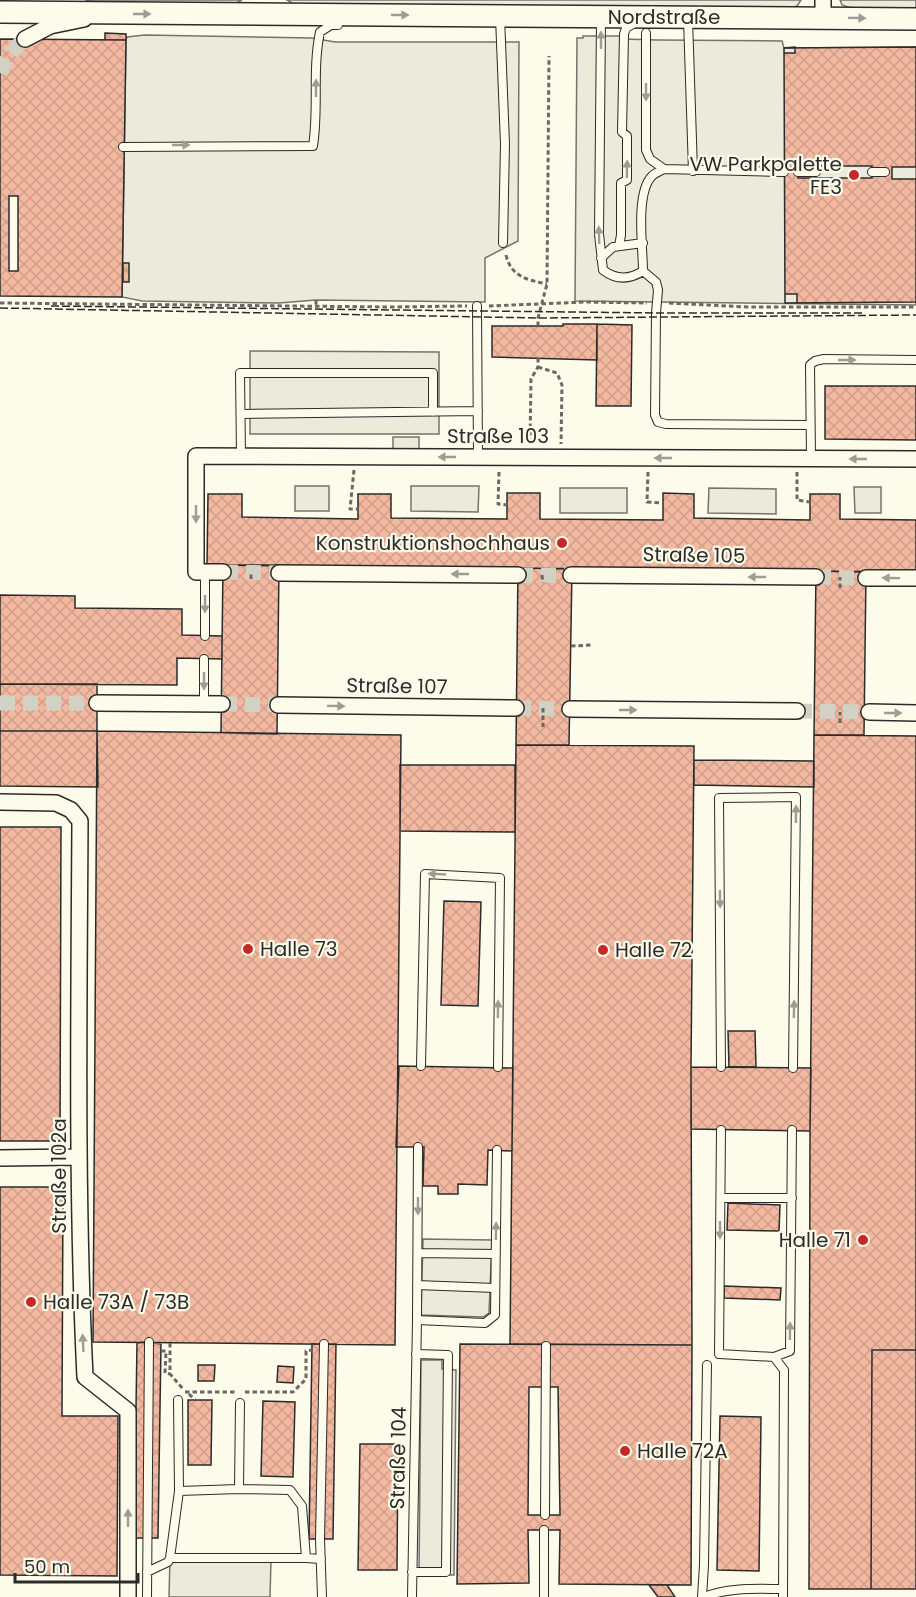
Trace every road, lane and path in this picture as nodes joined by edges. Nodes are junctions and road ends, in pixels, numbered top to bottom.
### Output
1 (266, 7) edge
2 (823, 9) edge
3 (0, 12) edge
4 (113, 14) junction
5 (362, 15) junction
6 (500, 16) junction
7 (601, 17) junction
8 (916, 19) edge
9 (688, 21) junction
10 (644, 25) junction
11 (26, 39) tunnel mouth
12 (549, 56) dead end
13 (123, 147) dead end
14 (664, 170) junction
15 (693, 171) junction
16 (784, 172) dead end
17 (801, 172) dead end
18 (816, 172) dead end
19 (872, 172) dead end
20 (885, 172) dead end
21 (503, 243) joint
22 (643, 243) junction
23 (619, 246) junction
24 (601, 258) junction
25 (643, 271) junction
26 (547, 284) junction
27 (316, 300) dead end
28 (389, 302) dead end
29 (426, 302) dead end
30 (0, 303) edge
31 (658, 303) junction
32 (542, 305) junction
33 (316, 306) junction
34 (477, 306) junction
35 (389, 307) junction
36 (426, 307) junction
37 (916, 307) edge
38 (537, 326) dead end
39 (538, 357) dead end
40 (916, 360) edge
41 (538, 367) junction
42 (478, 411) junction
43 (433, 412) junction
44 (241, 414) junction
45 (809, 425) junction
46 (241, 456) junction
47 (355, 456) junction
48 (478, 457) junction
49 (529, 457) junction
50 (561, 457) junction
51 (499, 458) junction
52 (648, 458) junction
53 (804, 458) junction
54 (916, 459) edge
55 (810, 502) dead end
56 (663, 503) dead end
57 (507, 505) dead end
58 (358, 509) dead end
59 (200, 572) junction
60 (223, 572) tunnel mouth
61 (251, 572) dead end
62 (279, 573) tunnel mouth
63 (518, 574) tunnel mouth
64 (542, 575) dead end
65 (572, 575) tunnel mouth
66 (816, 577) tunnel mouth
67 (840, 577) dead end
68 (866, 578) tunnel mouth
69 (916, 578) edge
70 (251, 579) dead end
71 (543, 583) dead end
72 (840, 588) dead end
73 (205, 636) dead end
74 (592, 645) dead end
75 (571, 646) dead end
76 (204, 658) dead end
77 (97, 703) tunnel mouth
78 (204, 704) junction
79 (222, 704) tunnel mouth
80 (278, 705) tunnel mouth
81 (516, 708) tunnel mouth
82 (543, 708) dead end
83 (570, 709) tunnel mouth
84 (797, 711) tunnel mouth
85 (840, 712) dead end
86 (869, 712) tunnel mouth
87 (916, 713) edge
88 (840, 723) dead end
89 (543, 727) dead end
90 (0, 802) edge
91 (421, 1066) dead end
92 (498, 1067) dead end
93 (721, 1067) dead end
94 (793, 1068) dead end
95 (721, 1130) dead end
96 (792, 1130) dead end
97 (418, 1147) dead end
98 (497, 1150) dead end
99 (79, 1157) junction
100 (0, 1158) edge
101 (721, 1198) junction
102 (792, 1198) junction
103 (418, 1253) junction
104 (496, 1254) junction
105 (417, 1285) junction
106 (495, 1288) junction
107 (417, 1320) junction
108 (149, 1342) dead end
109 (170, 1343) dead end
110 (324, 1344) dead end
111 (546, 1346) dead end
112 (312, 1350) dead end
113 (161, 1351) dead end
114 (416, 1354) junction
115 (774, 1357) junction
116 (707, 1365) dead end
117 (170, 1374) junction
118 (306, 1379) dead end
119 (178, 1400) dead end
120 (195, 1400) dead end
121 (240, 1403) dead end
122 (239, 1489) junction
123 (179, 1491) junction
124 (545, 1515) dead end
125 (544, 1530) dead end
126 (170, 1558) junction
127 (306, 1558) junction
128 (321, 1559) junction
129 (147, 1572) junction
130 (412, 1572) junction
131 (783, 1593) edge
132 (128, 1597) edge
133 (147, 1597) edge
134 (322, 1597) edge
135 (412, 1597) edge
136 (544, 1597) edge
137 (703, 1597) edge

4 -> 1 street, Nordstraße
1 - 5 street, Nordstraße
2 -> 8 street, Nordstraße
2 - 9 street, Nordstraße
3 - 4 street, Nordstraße
4 - 11 street
5 -> 6 street, Nordstraße
13 -> 5 lane
6 - 7 street, Nordstraße
6 - 21 lane
7 - 10 street, Nordstraße
24 -> 7 lane
9 - 10 street, Nordstraße
9 - 15 lane
10 -> 14 lane
23 -> 10 lane
12 - 26 path
14 - 15 lane
14 - 22 lane
15 - 16 lane
17 - 18 lane
19 - 20 lane
21 - 26 path
22 - 23 lane
22 - 25 lane
23 - 24 lane
24 - 25 lane
25 - 31 lane
26 - 32 path
27 - 33 path
28 - 35 path
29 - 36 path
30 - 33 path
31 - 32 path
31 - 37 path
31 - 45 lane
32 - 34 path
32 - 38 path
33 - 35 path
34 - 36 path
34 - 42 lane
35 - 36 path
39 - 41 path
45 -> 40 lane
41 - 49 path
41 - 50 path
42 - 43 lane
42 - 48 lane
43 - 44 lane
43 - 44 lane
44 - 46 lane
45 - 53 lane
46 - 47 street, Straße 103
46 -> 59 street, Straße 103
48 -> 47 street, Straße 103
47 - 58 path
48 - 51 street, Straße 103
49 - 50 street, Straße 103
49 - 51 street, Straße 103
50 - 52 street, Straße 103
51 - 57 path
53 -> 52 street, Straße 103
52 - 56 path
54 -> 53 street, Straße 103
53 - 55 path
59 - 60 street
59 -> 73 lane
61 - 70 path
63 -> 62 street
64 - 71 path
66 -> 65 street, Straße 105
67 - 72 path
69 -> 68 street
74 - 75 path
76 -> 78 lane
77 - 78 street
78 - 79 street
80 -> 81 street, Straße 107
82 - 89 path
83 -> 84 street
85 - 88 path
86 -> 87 street
90 - 99 street, Straße 102a
92 -> 91 lane
94 -> 93 lane
95 - 101 lane
96 - 102 lane
97 -> 103 lane, Straße 104
104 -> 98 lane
99 - 100 street
132 -> 99 street, Straße 102a
101 - 102 lane
101 -> 115 lane
115 -> 102 lane
103 - 104 lane
103 - 105 lane, Straße 104
104 - 106 lane
105 - 106 lane
105 - 107 lane, Straße 104
106 - 107 lane
107 - 114 lane, Straße 104
108 - 129 lane
109 - 117 path
110 - 128 lane
111 - 124 lane
112 - 118 path
113 - 117 path
114 - 130 lane, Straße 104
114 - 130 lane
115 - 131 lane
116 - 137 lane
117 - 120 path
119 - 123 lane
121 - 122 lane
122 - 123 lane
122 - 127 lane
123 - 126 lane
125 - 136 lane
126 - 127 lane
126 - 129 lane
127 - 128 lane
128 - 134 lane
129 - 133 lane
130 - 135 lane, Straße 104
131 - 137 lane

